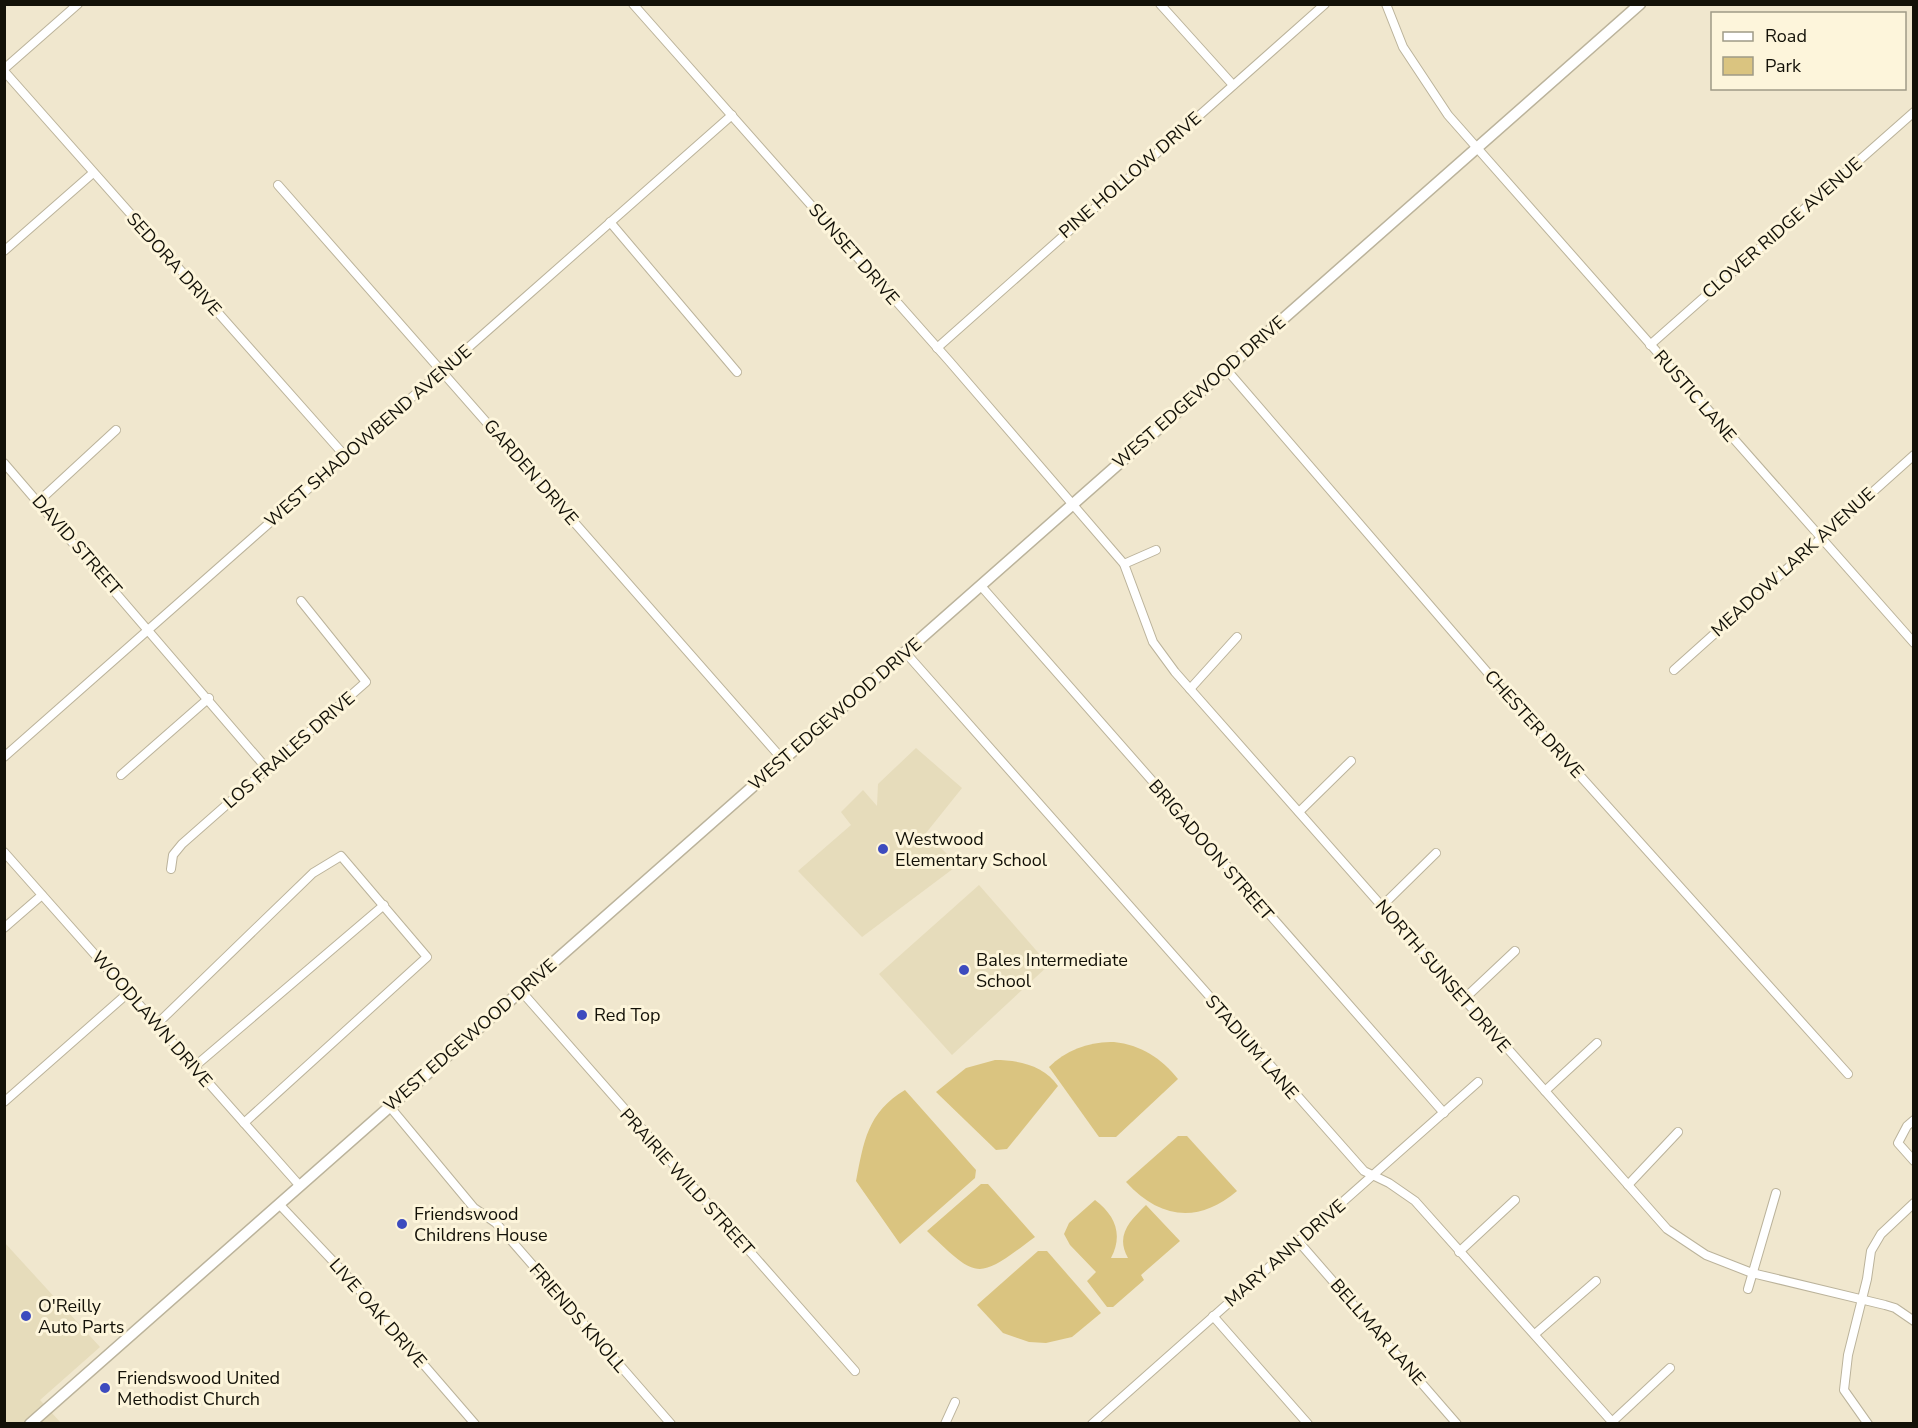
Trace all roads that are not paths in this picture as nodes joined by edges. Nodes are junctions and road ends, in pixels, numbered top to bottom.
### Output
1 (78, 4) edge
2 (633, 4) edge
3 (1160, 4) edge
4 (1325, 4) edge
5 (1386, 4) edge
6 (1640, 4) edge
7 (4, 70) edge
8 (1233, 86) junction
9 (1914, 112) edge
10 (732, 115) junction
11 (1477, 147) junction
12 (93, 173) junction
13 (278, 185) dead end
14 (610, 222) junction
15 (4, 251) edge
16 (1650, 345) junction
17 (937, 348) junction
18 (1226, 369) junction
19 (442, 370) junction
20 (737, 372) dead end
21 (116, 430) dead end
22 (1914, 455) edge
23 (345, 456) junction
24 (4, 463) edge
25 (39, 501) junction
26 (1073, 504) junction
27 (1822, 536) junction
28 (1156, 550) dead end
29 (1124, 564) junction
30 (981, 586) junction
31 (301, 601) dead end
32 (149, 629) junction
33 (1237, 637) dead end
34 (1914, 643) edge
35 (905, 652) junction
36 (1674, 670) dead end
37 (1190, 689) junction
38 (209, 698) junction
39 (4, 757) edge
40 (783, 760) junction
41 (1351, 761) dead end
42 (268, 770) junction
43 (121, 775) dead end
44 (1299, 812) junction
45 (4, 852) edge
46 (1436, 853) dead end
47 (171, 869) dead end
48 (42, 895) junction
49 (384, 905) junction
50 (1382, 906) junction
51 (4, 928) edge
52 (1515, 951) dead end
53 (521, 991) junction
54 (128, 993) junction
55 (1464, 999) junction
56 (156, 1024) junction
57 (1597, 1043) dead end
58 (194, 1067) junction
59 (1848, 1074) dead end
60 (1478, 1082) dead end
61 (1545, 1091) junction
62 (4, 1102) edge
63 (390, 1107) junction
64 (1444, 1113) junction
65 (244, 1123) junction
66 (1910, 1123) edge
67 (1678, 1132) dead end
68 (1914, 1161) edge
69 (1373, 1176) junction
70 (1628, 1185) junction
71 (300, 1186) junction
72 (1776, 1193) dead end
73 (1515, 1200) dead end
74 (1914, 1203) edge
75 (279, 1204) junction
76 (1298, 1241) junction
77 (1459, 1252) junction
78 (1752, 1273) junction
79 (1596, 1281) dead end
80 (1748, 1289) dead end
81 (1862, 1300) junction
82 (1213, 1316) junction
83 (1914, 1321) edge
84 (1534, 1334) junction
85 (1670, 1368) dead end
86 (855, 1371) dead end
87 (955, 1402) dead end
88 (1613, 1423) edge
89 (30, 1424) edge
90 (475, 1424) edge
91 (671, 1424) edge
92 (945, 1424) edge
93 (1092, 1424) edge
94 (1308, 1424) edge
95 (1457, 1424) edge
96 (1868, 1424) edge

1 - 7 street
2 - 10 street, SUNSET DRIVE
3 - 8 street
4 - 8 street, PINE HOLLOW DRIVE
5 - 11 street, RUSTIC LANE
6 - 11 main road, WEST EDGEWOOD DRIVE
7 - 12 street, SEDORA DRIVE
8 - 17 street, PINE HOLLOW DRIVE
9 - 16 street, CLOVER RIDGE AVENUE
10 - 14 street, WEST SHADOWBEND AVENUE
10 - 17 street, SUNSET DRIVE
11 - 16 street, RUSTIC LANE
11 - 18 main road, WEST EDGEWOOD DRIVE
12 - 15 street
12 - 23 street, SEDORA DRIVE
13 - 19 street, GARDEN DRIVE
14 - 19 street, WEST SHADOWBEND AVENUE
14 - 20 street
16 - 27 street, RUSTIC LANE
17 - 26 street, SUNSET DRIVE
18 - 26 main road, WEST EDGEWOOD DRIVE
18 - 59 street, CHESTER DRIVE
19 - 23 street, WEST SHADOWBEND AVENUE
19 - 40 street, GARDEN DRIVE
21 - 25 street
22 - 27 street, MEADOW LARK AVENUE
23 - 32 street, WEST SHADOWBEND AVENUE
24 - 25 street, DAVID STREET
25 - 32 street, DAVID STREET
26 - 29 street, NORTH SUNSET DRIVE
26 - 30 main road, WEST EDGEWOOD DRIVE
27 - 34 street, RUSTIC LANE
27 - 36 street, MEADOW LARK AVENUE
28 - 29 street
29 - 37 street, NORTH SUNSET DRIVE
30 - 35 main road, WEST EDGEWOOD DRIVE
30 - 64 street, BRIGADOON STREET
31 - 42 street, LOS FRAILES DRIVE
32 - 38 street, DAVID STREET
32 - 39 street, WEST SHADOWBEND AVENUE
33 - 37 street
35 - 40 main road, WEST EDGEWOOD DRIVE
35 - 69 street, STADIUM LANE
37 - 44 street, NORTH SUNSET DRIVE
38 - 42 street, DAVID STREET
38 - 43 street
40 - 53 main road, WEST EDGEWOOD DRIVE
41 - 44 street
42 - 47 street, LOS FRAILES DRIVE
44 - 50 street, NORTH SUNSET DRIVE
45 - 48 street, WOODLAWN DRIVE
46 - 50 street
48 - 51 street
48 - 54 street, WOODLAWN DRIVE
49 - 56 street
49 - 58 street
49 - 65 street
50 - 55 street, NORTH SUNSET DRIVE
52 - 55 street
53 - 63 main road, WEST EDGEWOOD DRIVE
53 - 86 street, PRAIRIE WILD STREET
54 - 56 street, WOODLAWN DRIVE
54 - 62 street
55 - 61 street, NORTH SUNSET DRIVE
56 - 58 street, WOODLAWN DRIVE
57 - 61 street
58 - 65 street, WOODLAWN DRIVE
60 - 64 street, MARY ANN DRIVE
61 - 70 street, NORTH SUNSET DRIVE
63 - 71 main road, WEST EDGEWOOD DRIVE
63 - 91 street, FRIENDS KNOLL
64 - 69 street, MARY ANN DRIVE
65 - 71 street, WOODLAWN DRIVE
66 - 68 street
67 - 70 street
69 - 76 street, MARY ANN DRIVE
69 - 77 street, STADIUM LANE
70 - 78 street, NORTH SUNSET DRIVE
71 - 75 main road, WEST EDGEWOOD DRIVE
72 - 78 street
73 - 77 street
74 - 81 street
75 - 89 main road, WEST EDGEWOOD DRIVE
75 - 90 street, LIVE OAK DRIVE
76 - 82 street, MARY ANN DRIVE
76 - 95 street, BELLMAR LANE
77 - 84 street, STADIUM LANE
78 - 80 street
78 - 81 street, NORTH SUNSET DRIVE
79 - 84 street
81 - 83 street, NORTH SUNSET DRIVE
81 - 96 street
82 - 93 street, MARY ANN DRIVE
82 - 94 street
84 - 88 street, STADIUM LANE
85 - 88 street
87 - 92 street

